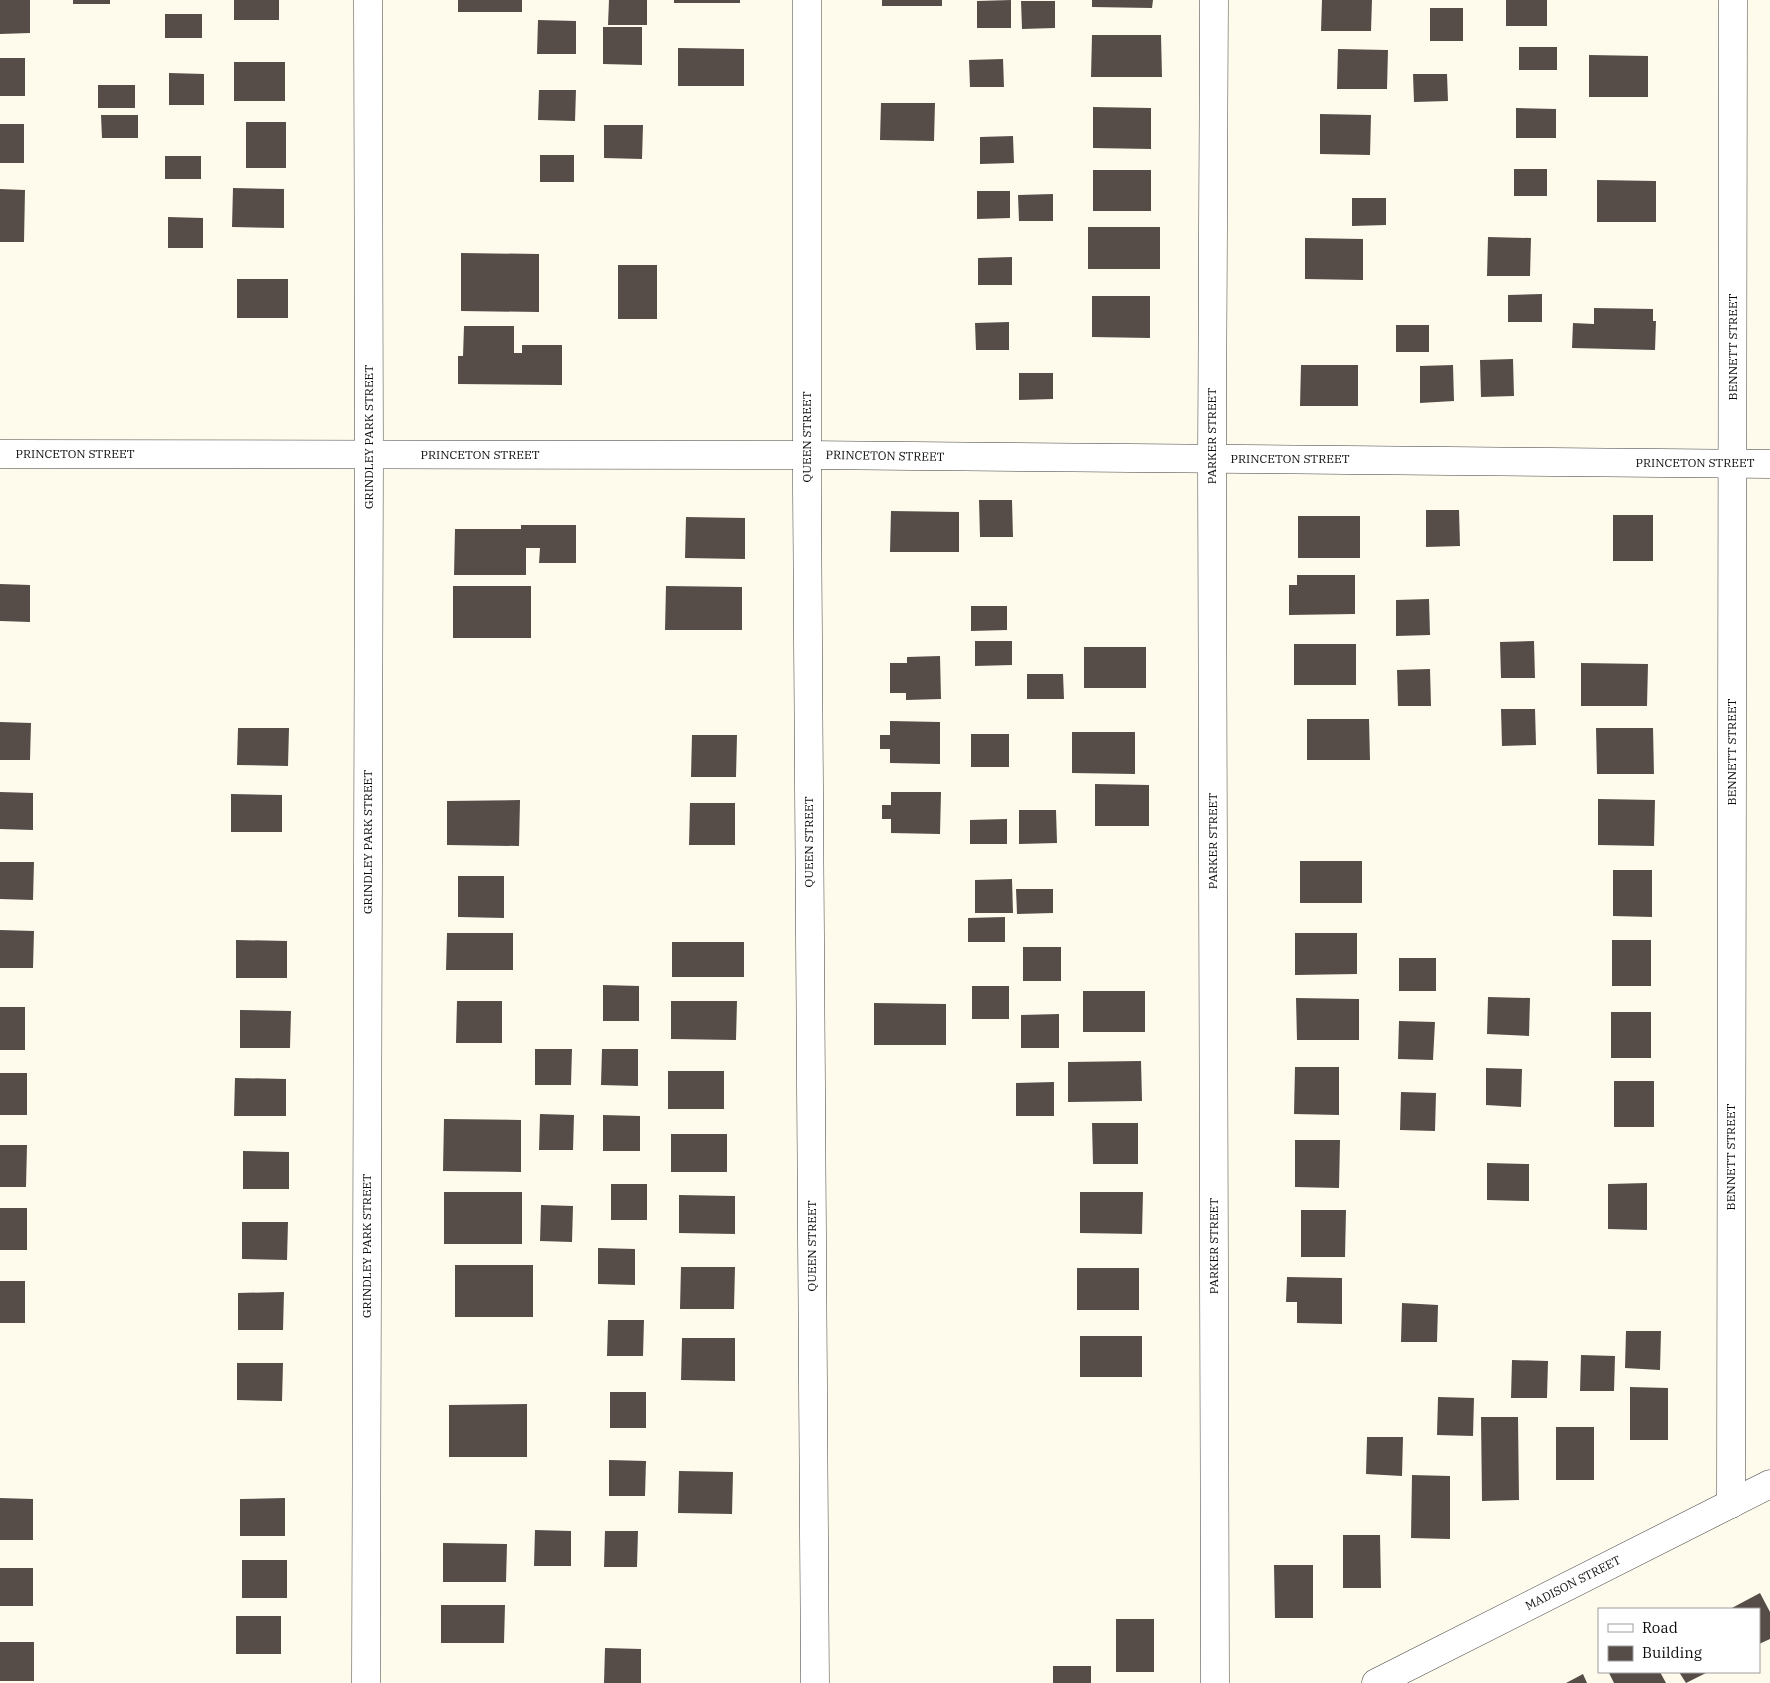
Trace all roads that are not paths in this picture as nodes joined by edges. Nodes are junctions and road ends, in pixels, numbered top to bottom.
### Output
1 (368, 0) edge
2 (807, 0) edge
3 (1214, 0) edge
4 (1733, 0) edge
5 (0, 454) edge
6 (369, 455) junction
7 (807, 455) junction
8 (1212, 459) junction
9 (1733, 463) junction
10 (1770, 464) edge
11 (1770, 1484) edge
12 (1731, 1504) junction
13 (366, 1683) edge
14 (815, 1683) edge
15 (1215, 1683) edge
16 (1376, 1683) edge

1 - 6 street, GRINDLEY PARK STREET
2 - 7 street, QUEEN STREET
3 - 8 street, PARKER STREET
4 - 9 street, BENNETT STREET
5 - 6 street, PRINCETON STREET
6 - 7 street, PRINCETON STREET
6 - 13 street, GRINDLEY PARK STREET
7 - 8 street, PRINCETON STREET
7 - 14 street, QUEEN STREET
8 - 9 street, PRINCETON STREET
8 - 15 street, PARKER STREET
9 - 10 street, PRINCETON STREET
9 - 12 street, BENNETT STREET
11 - 12 street, MADISON STREET
12 - 16 street, MADISON STREET

